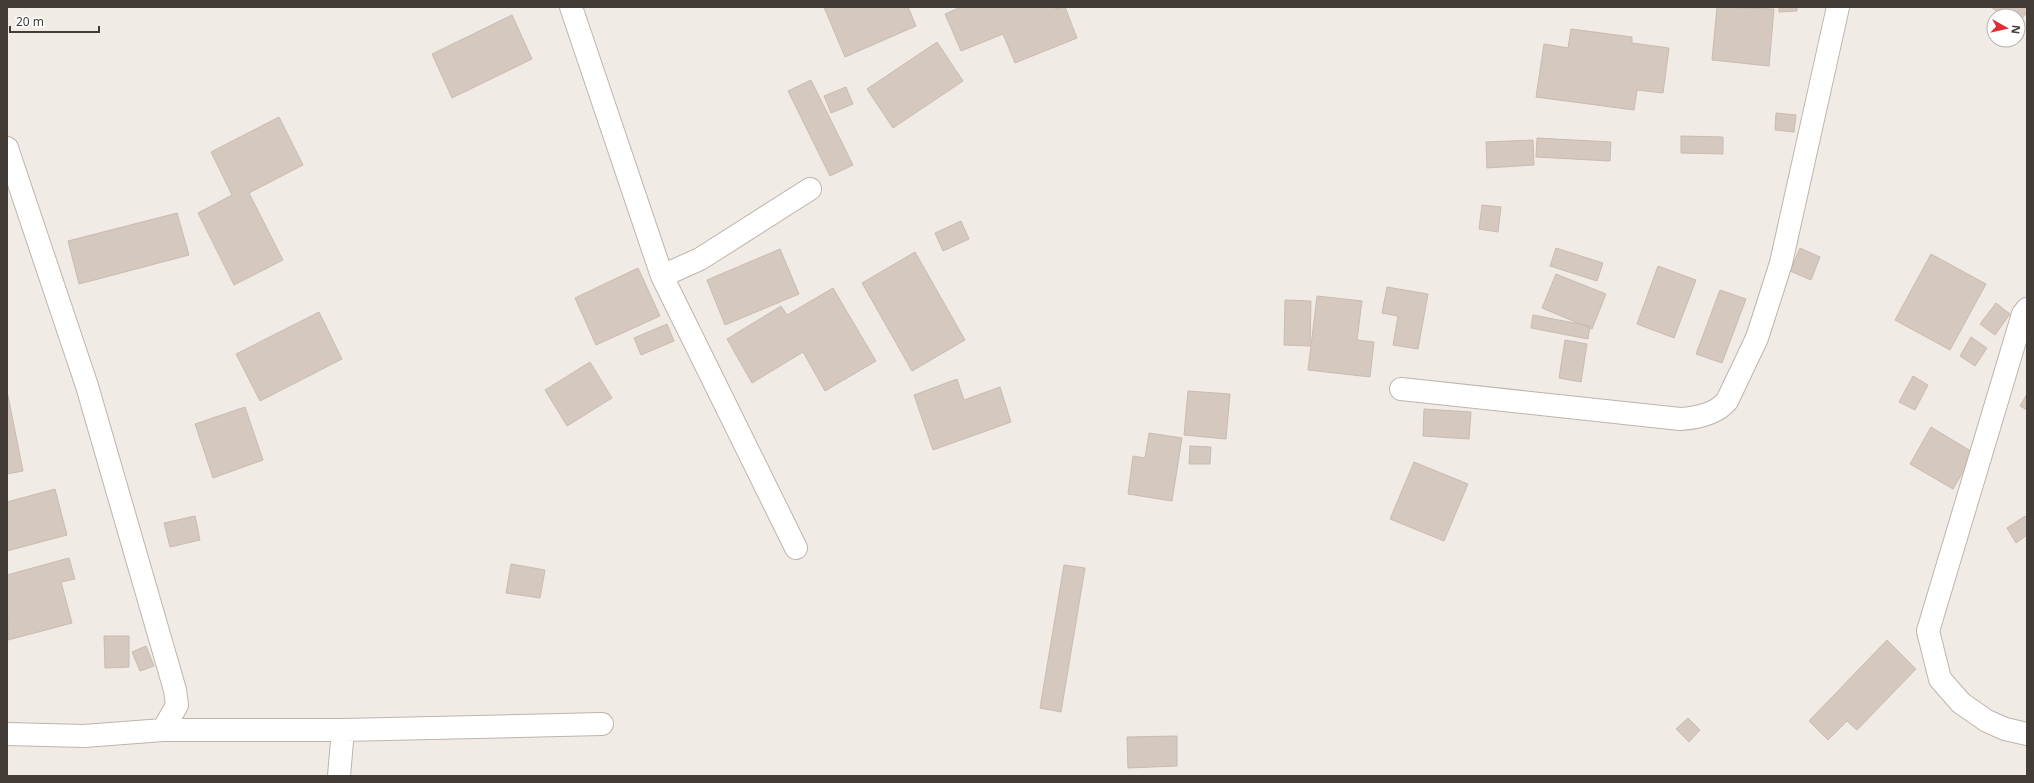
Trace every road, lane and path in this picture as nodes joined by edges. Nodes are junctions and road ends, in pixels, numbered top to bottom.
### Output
1 (571, 7) edge
2 (1838, 7) edge
3 (7, 148) edge
4 (810, 189) dead end
5 (662, 276) junction
6 (2027, 309) edge
7 (1401, 390) dead end
8 (796, 548) dead end
9 (602, 724) dead end
10 (163, 730) junction
11 (343, 730) junction
12 (7, 734) edge
13 (2027, 734) edge
14 (339, 776) edge

1 - 5 street
2 - 7 street
3 - 10 street
4 - 5 street
5 - 8 street
6 - 13 street
9 - 11 street
10 - 11 street
10 - 12 street
11 - 14 street

